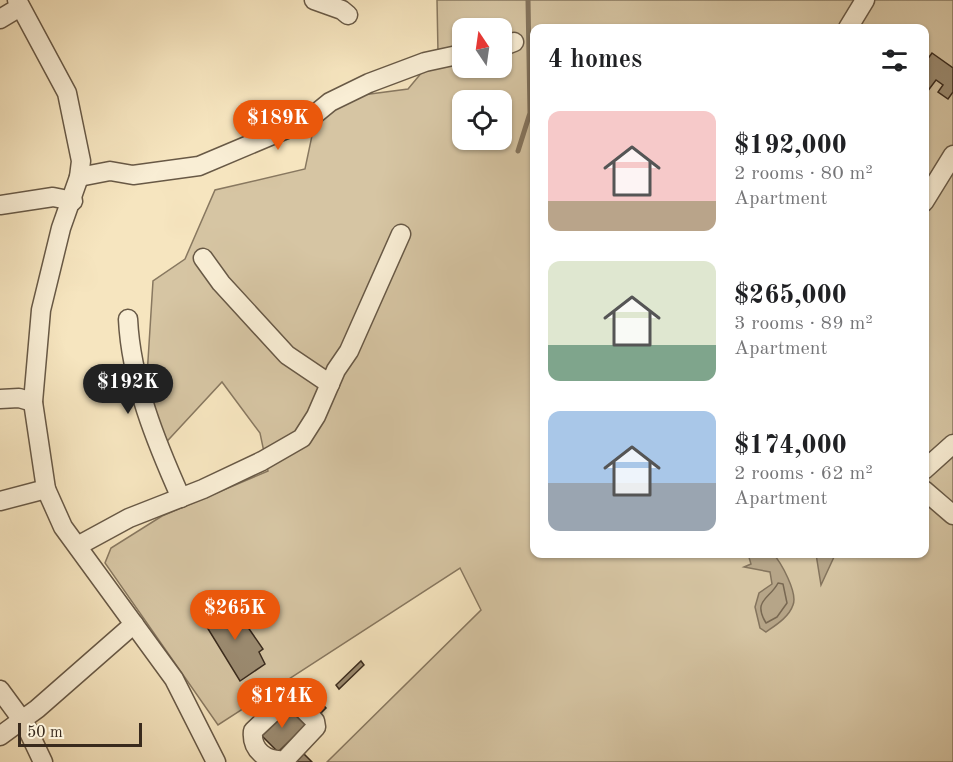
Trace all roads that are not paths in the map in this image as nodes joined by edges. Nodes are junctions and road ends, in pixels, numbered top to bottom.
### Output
1 (314, 0) edge
2 (865, 0) edge
3 (18, 3) edge
4 (348, 15) dead end
5 (0, 20) edge
6 (850, 24) edge
7 (452, 56) edge
8 (953, 155) edge
9 (79, 177) junction
10 (929, 194) edge
11 (73, 201) junction
12 (0, 205) edge
13 (401, 234) dead end
14 (203, 258) dead end
15 (128, 319) dead end
16 (330, 384) junction
17 (0, 399) edge
18 (33, 402) junction
19 (953, 444) edge
20 (929, 466) edge
21 (46, 489) junction
22 (929, 494) edge
23 (181, 498) junction
24 (0, 501) edge
25 (953, 515) edge
26 (79, 549) junction
27 (134, 624) junction
28 (0, 690) edge
29 (22, 719) junction
30 (0, 736) edge
31 (44, 762) edge
32 (216, 762) edge

1 - 4 street
2 - 6 street
3 - 5 street
3 - 9 street
7 - 9 street
8 - 10 street
9 - 11 street
11 - 12 street
11 - 18 street
13 - 16 street
14 - 16 street
15 - 23 street
16 - 23 street
17 - 18 street
18 - 21 street
19 - 20 street
21 - 24 street
21 - 26 street
22 - 25 street
23 - 26 street
26 - 27 street
27 - 29 street
27 - 32 street
28 - 29 street
29 - 30 street
29 - 31 street

